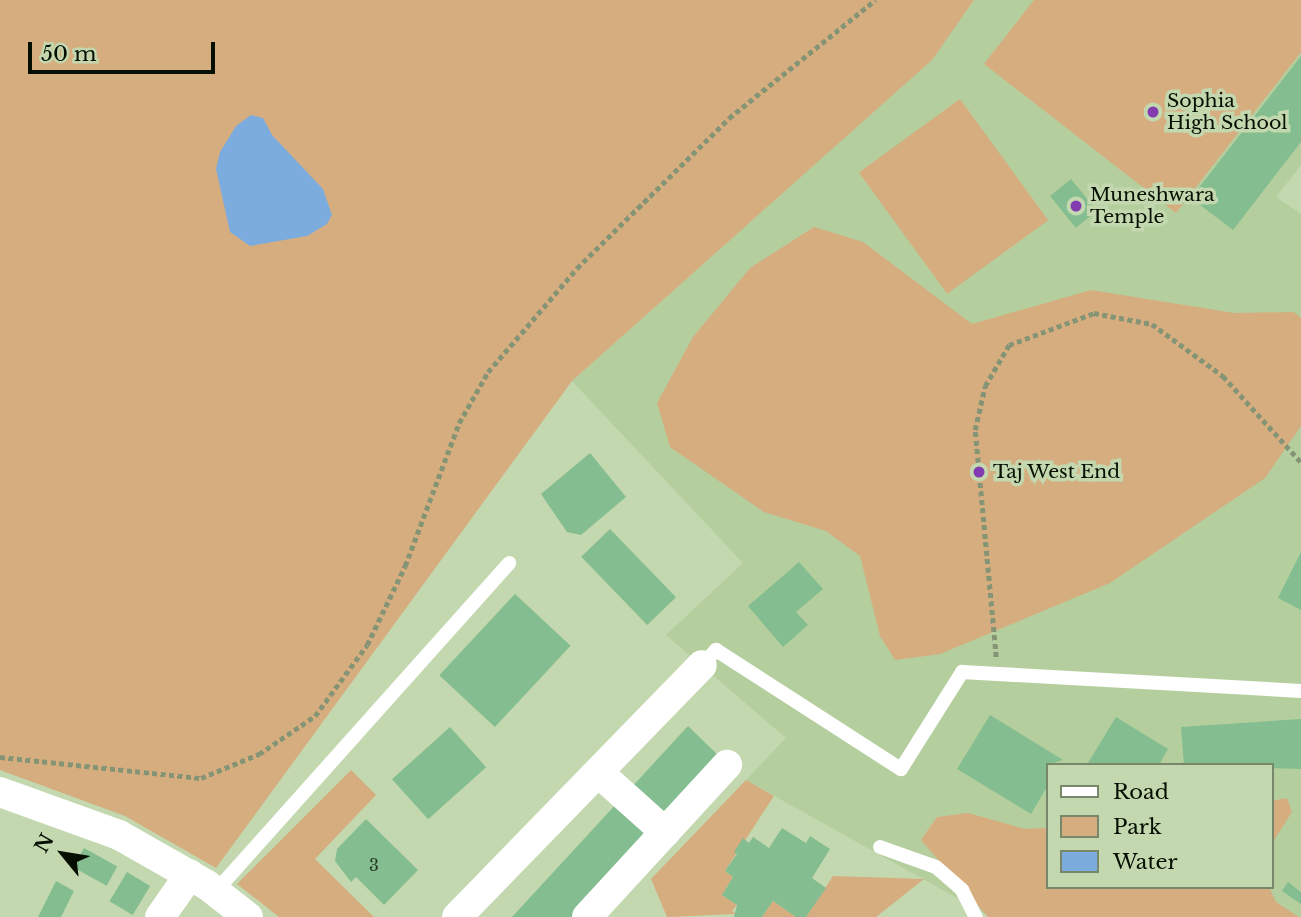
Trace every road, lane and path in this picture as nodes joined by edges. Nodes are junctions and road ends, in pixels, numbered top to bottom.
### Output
1 (875, 0) edge
2 (1301, 463) edge
3 (509, 563) dead end
4 (702, 665) joint
5 (998, 674) junction
6 (1301, 691) edge
7 (670, 724) dead end
8 (0, 757) edge
9 (727, 765) dead end
10 (606, 779) junction
11 (0, 793) edge
12 (665, 832) junction
13 (880, 847) dead end
14 (190, 874) junction
15 (216, 891) junction
16 (460, 916) edge
17 (160, 917) edge
18 (248, 917) edge
19 (587, 917) edge
20 (976, 917) edge

1 - 8 path
2 - 5 path
3 - 15 lane
4 - 5 lane
4 - 10 street
5 - 6 lane
7 - 10 street
9 - 12 street
10 - 12 street
10 - 16 street
11 - 14 street
12 - 19 street
13 - 20 lane
14 - 15 street
14 - 17 street
15 - 18 street

